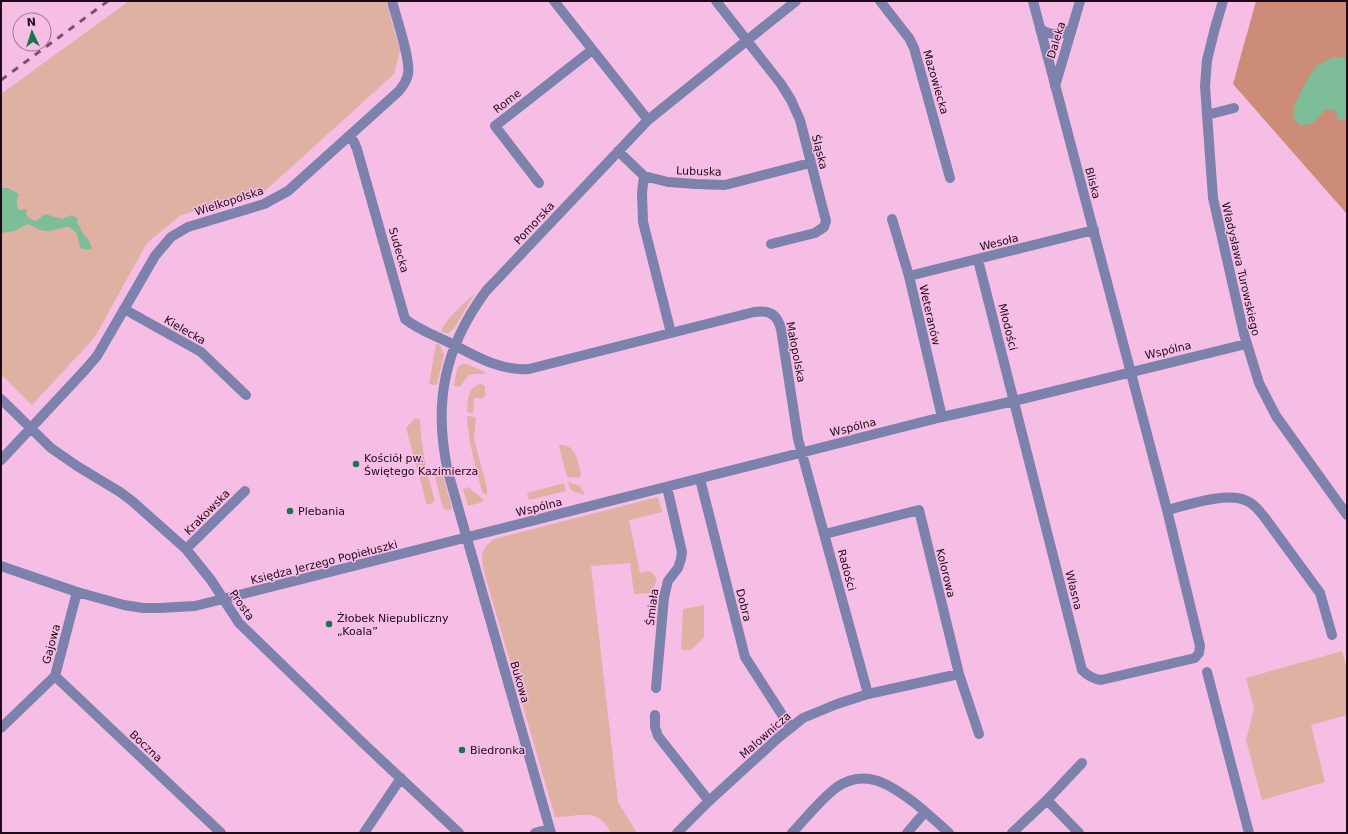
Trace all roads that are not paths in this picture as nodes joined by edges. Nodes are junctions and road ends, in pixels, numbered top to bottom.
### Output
1 (392, 1) edge
2 (554, 1) edge
3 (716, 1) edge
4 (796, 1) edge
5 (880, 1) edge
6 (1032, 1) edge
7 (1080, 1) edge
8 (1223, 1) edge
9 (1040, 29) junction
10 (1072, 29) junction
11 (747, 41) junction
12 (592, 50) junction
13 (1055, 86) junction
14 (1234, 108) dead end
15 (1207, 114) junction
16 (648, 120) junction
17 (349, 136) junction
18 (618, 151) junction
19 (810, 163) junction
20 (644, 176) junction
21 (950, 178) dead end
22 (539, 183) dead end
23 (892, 219) dead end
24 (1094, 230) junction
25 (771, 244) dead end
26 (978, 260) junction
27 (909, 276) junction
28 (124, 309) junction
29 (671, 333) junction
30 (1246, 344) junction
31 (454, 345) junction
32 (1131, 371) junction
33 (246, 395) dead end
34 (1, 399) edge
35 (1014, 401) junction
36 (942, 417) junction
37 (31, 428) junction
38 (802, 452) junction
39 (1, 460) edge
40 (700, 479) junction
41 (667, 487) junction
42 (245, 491) dead end
43 (1167, 510) junction
44 (1347, 515) edge
45 (824, 534) junction
46 (467, 538) junction
47 (186, 549) junction
48 (1, 566) edge
49 (77, 592) junction
50 (223, 600) junction
51 (1332, 636) dead end
52 (1195, 658) joint
53 (1207, 672) dead end
54 (959, 674) junction
55 (55, 676) junction
56 (656, 688) dead end
57 (868, 694) junction
58 (655, 715) dead end
59 (790, 727) junction
60 (1, 728) edge
61 (979, 734) dead end
62 (1082, 763) dead end
63 (401, 778) junction
64 (1048, 800) junction
65 (710, 801) junction
66 (925, 812) junction
67 (550, 831) edge
68 (221, 833) edge
69 (364, 833) edge
70 (459, 833) edge
71 (535, 833) edge
72 (677, 833) edge
73 (792, 833) edge
74 (906, 833) edge
75 (949, 833) edge
76 (1012, 833) edge
77 (1079, 833) edge
78 (1249, 833) edge

1 - 17 street, Wielkopolska
2 - 12 street
3 - 11 street, Śląska
4 - 11 street, Pomorska
5 - 21 street, Mazowiecka
6 - 9 street, Bliska
7 - 10 street, Daleka
8 - 15 street, Władysława Turowskiego
9 - 10 street
9 - 13 street, Bliska
10 - 13 street, Daleka
11 - 16 street, Pomorska
11 - 19 street, Śląska
12 - 16 street
12 - 22 street, Rome
13 - 24 street, Bliska
14 - 15 street
15 - 30 street, Władysława Turowskiego
16 - 18 street, Pomorska
17 - 28 street, Wielkopolska
17 - 31 street, Sudecka
18 - 20 street, Lubuska
18 - 31 street, Pomorska
19 - 20 street, Lubuska
19 - 25 street, Śląska
20 - 29 street
23 - 27 street, Weteranów
24 - 26 street, Wesoła
24 - 32 street, Bliska
26 - 27 street, Wesoła
26 - 35 street, Młodości
27 - 36 street, Weteranów
28 - 33 street, Kielecka
28 - 37 street, Wielkopolska
29 - 31 street, Małopolska
29 - 38 street, Małopolska
30 - 32 street, Wspólna
30 - 44 street, Władysława Turowskiego
31 - 46 street, Pomorska
32 - 35 street, Wspólna
32 - 43 street, Bliska
34 - 37 street, Prosta
35 - 36 street, Wspólna
35 - 52 street, Własna
36 - 38 street, Wspólna
37 - 39 street
37 - 47 street, Prosta
38 - 40 street, Wspólna
38 - 45 street, Radości
40 - 41 street, Wspólna
40 - 59 street, Dobra
41 - 46 street, Wspólna
41 - 56 street, Śmiała
42 - 47 street, Krakowska
43 - 51 street
43 - 52 street, Bliska
45 - 54 street, Kolorowa
45 - 57 street, Radości
46 - 50 street, Księdza Jerzego Popiełuszki
46 - 67 street, Bukowa
47 - 50 street, Prosta
48 - 49 street, Księdza Jerzego Popiełuszki
49 - 50 street, Księdza Jerzego Popiełuszki
49 - 55 street, Gajowa
50 - 63 street, Prosta
53 - 78 street
54 - 57 street, Malownicza
54 - 61 street, Kolorowa
55 - 60 street, Gajowa
55 - 68 street, Boczna
57 - 59 street, Malownicza
58 - 65 street
59 - 65 street, Malownicza
62 - 64 street
63 - 69 street
63 - 70 street, Prosta
64 - 76 street
64 - 77 street
65 - 72 street, Malownicza
66 - 73 street
66 - 74 street
66 - 75 street
67 - 71 street

